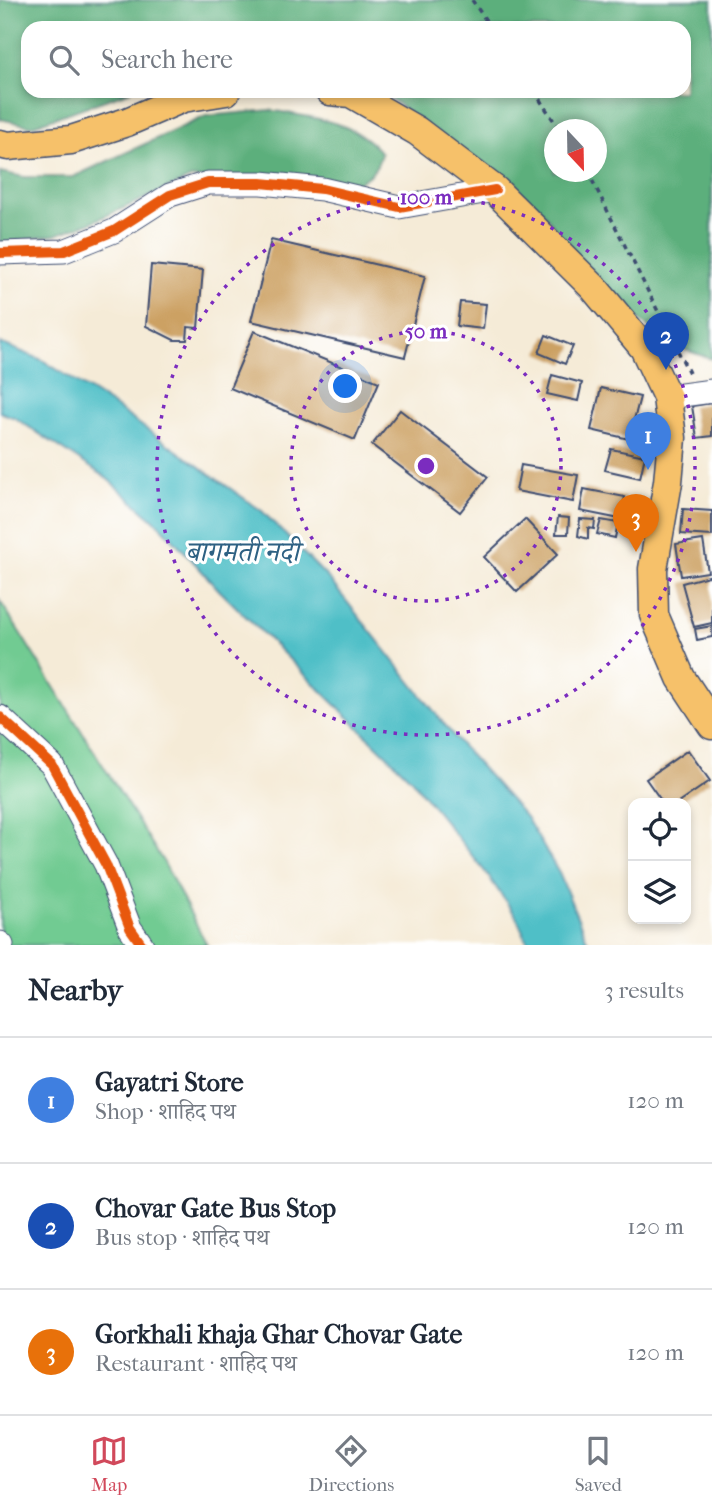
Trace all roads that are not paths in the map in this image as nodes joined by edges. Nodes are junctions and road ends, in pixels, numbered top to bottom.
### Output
1 (183, 98) edge
2 (360, 98) edge
3 (0, 144) edge
4 (495, 190) junction
5 (0, 253) edge
6 (705, 391) edge
7 (667, 397) junction
8 (0, 717) edge
9 (712, 725) edge
10 (142, 945) edge

1 - 3 main road
2 - 4 main road
4 - 5 street
4 - 7 main road
6 - 7 street
7 - 9 main road
8 - 10 street

